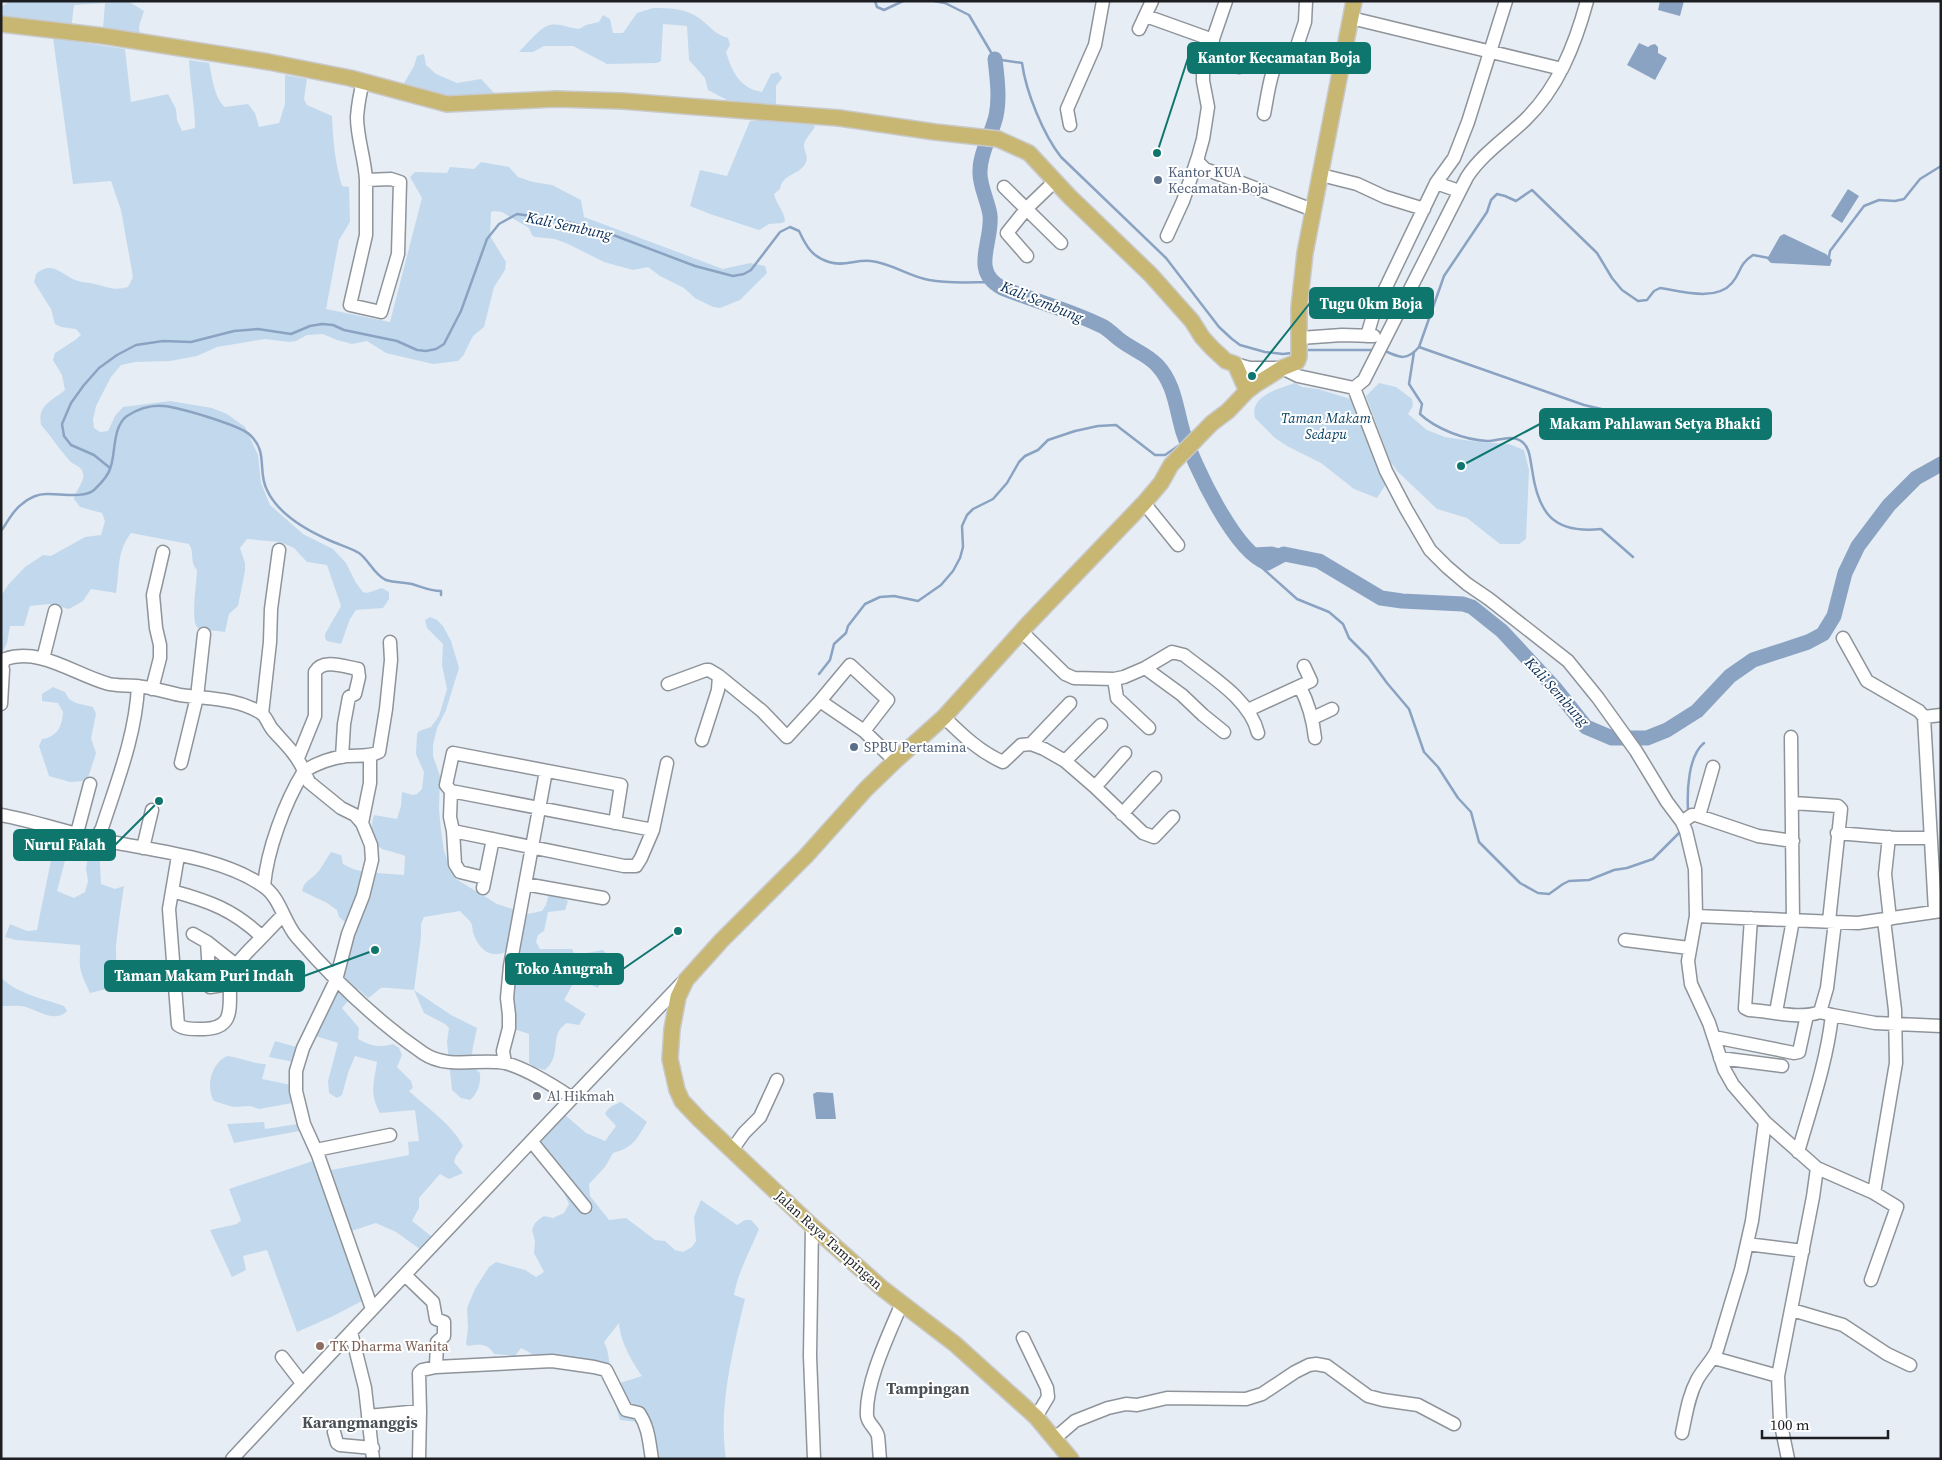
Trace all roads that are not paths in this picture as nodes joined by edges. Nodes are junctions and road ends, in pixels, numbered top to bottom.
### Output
1 (1103, 1) edge
2 (1226, 1) edge
3 (1306, 1) edge
4 (1354, 1) edge
5 (1506, 1) edge
6 (1587, 1) edge
7 (1150, 2) edge
8 (1146, 16) junction
9 (1351, 18) junction
10 (1, 24) edge
11 (1139, 29) dead end
12 (1213, 40) junction
13 (1489, 52) junction
14 (1206, 58) junction
15 (1239, 67) dead end
16 (1562, 69) junction
17 (363, 82) junction
18 (1264, 114) dead end
19 (1070, 125) dead end
20 (1198, 157) junction
21 (1321, 175) junction
22 (366, 180) junction
23 (1055, 181) junction
24 (1436, 182) junction
25 (1004, 188) dead end
26 (1459, 191) junction
27 (1027, 208) junction
28 (1424, 209) junction
29 (1313, 210) junction
30 (1167, 236) dead end
31 (1061, 243) dead end
32 (1027, 256) dead end
33 (1396, 264) junction
34 (1415, 279) junction
35 (1367, 336) junction
36 (1385, 338) junction
37 (1300, 339) junction
38 (1235, 364) junction
39 (1282, 368) junction
40 (1354, 388) junction
41 (1247, 391) junction
42 (1144, 503) junction
43 (1178, 545) dead end
44 (279, 550) dead end
45 (163, 552) dead end
46 (55, 611) dead end
47 (1021, 632) junction
48 (204, 634) dead end
49 (1843, 638) dead end
50 (390, 642) dead end
51 (43, 659) junction
52 (1304, 666) dead end
53 (1145, 668) junction
54 (719, 676) junction
55 (1114, 679) junction
56 (668, 684) dead end
57 (138, 686) junction
58 (1300, 687) junction
59 (152, 689) junction
60 (197, 697) junction
61 (820, 701) junction
62 (1070, 702) dead end
63 (1, 704) edge
64 (1332, 709) dead end
65 (1248, 710) junction
66 (262, 714) junction
67 (1941, 715) edge
68 (944, 717) junction
69 (1924, 717) junction
70 (1313, 718) junction
71 (1101, 725) dead end
72 (1149, 728) dead end
73 (864, 731) junction
74 (1224, 732) dead end
75 (1258, 733) dead end
76 (1791, 737) dead end
77 (1315, 738) dead end
78 (702, 740) dead end
79 (1031, 744) junction
80 (1125, 753) dead end
81 (370, 755) junction
82 (342, 757) junction
83 (298, 758) junction
84 (895, 761) junction
85 (1065, 761) junction
86 (667, 762) dead end
87 (181, 763) dead end
88 (1713, 767) dead end
89 (304, 770) junction
90 (546, 771) junction
91 (1155, 778) dead end
92 (90, 784) dead end
93 (1095, 787) junction
94 (451, 791) junction
95 (1793, 803) junction
96 (540, 808) junction
97 (152, 810) dead end
98 (1935, 813) edge
99 (1122, 814) junction
100 (1, 815) edge
101 (1174, 816) dead end
102 (1688, 822) junction
103 (362, 823) junction
104 (615, 823) junction
105 (652, 830) junction
106 (453, 831) junction
107 (77, 833) junction
108 (1837, 833) junction
109 (1889, 837) junction
110 (1930, 838) junction
111 (96, 839) junction
112 (493, 839) junction
113 (1793, 841) junction
114 (533, 847) junction
115 (143, 848) junction
116 (178, 856) junction
117 (525, 884) junction
118 (264, 886) junction
119 (172, 891) junction
120 (603, 898) dead end
121 (1938, 911) edge
122 (283, 915) junction
123 (1696, 916) junction
124 (1751, 918) junction
125 (1887, 919) junction
126 (1793, 920) junction
127 (1832, 922) junction
128 (193, 934) dead end
129 (262, 937) junction
130 (1625, 940) dead end
131 (207, 942) junction
132 (1690, 948) junction
133 (236, 966) junction
134 (336, 980) junction
135 (686, 980) junction
136 (229, 984) junction
137 (1776, 1012) junction
138 (1826, 1013) junction
139 (1807, 1015) junction
140 (1896, 1024) junction
141 (1941, 1026) edge
142 (1714, 1037) junction
143 (1720, 1058) junction
144 (506, 1064) junction
145 (1782, 1066) dead end
146 (777, 1080) dead end
147 (572, 1098) junction
148 (1765, 1122) junction
149 (390, 1135) dead end
150 (532, 1142) junction
151 (316, 1150) junction
152 (732, 1150) junction
153 (1798, 1152) junction
154 (1816, 1168) junction
155 (1874, 1193) junction
156 (585, 1208) dead end
157 (812, 1226) junction
158 (1747, 1244) junction
159 (1803, 1251) junction
160 (405, 1275) junction
161 (1871, 1280) dead end
162 (902, 1303) junction
163 (372, 1309) junction
164 (1792, 1310) junction
165 (352, 1332) junction
166 (1023, 1338) dead end
167 (282, 1357) dead end
168 (1714, 1358) junction
169 (1910, 1365) dead end
170 (436, 1367) junction
171 (1778, 1376) junction
172 (302, 1383) junction
173 (420, 1411) junction
174 (368, 1416) junction
175 (1036, 1417) junction
176 (1454, 1424) dead end
177 (334, 1432) dead end
178 (1682, 1434) dead end
179 (1054, 1439) junction
180 (373, 1453) edge
181 (1066, 1457) edge
182 (232, 1459) edge
183 (419, 1459) edge
184 (652, 1459) edge
185 (814, 1459) edge
186 (880, 1459) edge
187 (1788, 1459) edge

1 - 19 street
2 - 12 street
3 - 18 street
4 - 9 main road
5 - 13 street
6 - 16 street
7 - 8 street
8 - 11 street
8 - 12 street
9 - 13 street
9 - 21 main road
10 - 17 main road
12 - 14 street
13 - 16 street
13 - 24 street
14 - 15 street
14 - 20 street
16 - 26 street
17 - 22 street
17 - 23 main road
20 - 29 street
20 - 30 street
21 - 28 street
21 - 29 main road
22 - 22 street
23 - 27 street
23 - 38 main road
24 - 26 street
24 - 28 street
25 - 27 street
26 - 34 street
27 - 31 street
27 - 32 street
28 - 33 street
29 - 37 main road
33 - 34 street
33 - 35 street
34 - 36 street
35 - 36 street
35 - 37 street
36 - 40 street
37 - 39 main road
38 - 39 street
38 - 41 main road
39 - 40 street
39 - 41 main road
40 - 102 street
41 - 42 main road
42 - 43 street
42 - 47 main road
44 - 66 street
45 - 59 street
46 - 51 street
47 - 55 street
47 - 68 main road
48 - 60 street
49 - 69 street
50 - 81 street
51 - 57 street
51 - 63 street
52 - 58 street
53 - 55 street
53 - 65 street
53 - 74 street
54 - 56 street
54 - 61 street
54 - 78 street
55 - 72 street
57 - 59 street
57 - 111 street
58 - 65 street
58 - 70 street
59 - 60 street
60 - 66 street
60 - 87 street
61 - 73 street
61 - 73 street
62 - 79 street
64 - 70 street
65 - 75 street
66 - 83 street
67 - 69 street
68 - 79 street
68 - 84 main road
69 - 98 street
70 - 77 street
71 - 85 street
73 - 84 street
76 - 95 street
79 - 85 street
80 - 93 street
81 - 82 street
81 - 103 street
82 - 83 street
82 - 89 street
83 - 89 street
84 - 135 main road
85 - 93 street
86 - 105 street
88 - 102 street
89 - 103 street
89 - 118 street
90 - 94 street
90 - 96 street
90 - 104 street
91 - 99 street
92 - 107 street
93 - 99 street
94 - 96 street
94 - 106 street
95 - 108 street
95 - 113 street
96 - 104 street
96 - 114 street
97 - 115 street
98 - 110 street
99 - 101 street
100 - 107 street
102 - 113 street
102 - 123 street
103 - 134 street
104 - 105 street
105 - 114 street
106 - 112 street
106 - 112 street
107 - 111 street
108 - 109 street
108 - 127 street
109 - 110 street
109 - 125 street
110 - 121 street
111 - 115 street
112 - 114 street
113 - 126 street
114 - 117 street
115 - 116 street
116 - 118 street
116 - 119 street
117 - 120 street
117 - 144 street
118 - 122 street
119 - 129 street
119 - 136 street
121 - 125 street
122 - 129 street
122 - 134 street
123 - 124 street
123 - 132 street
124 - 126 street
124 - 137 street
125 - 127 street
125 - 140 street
126 - 127 street
126 - 137 street
127 - 138 street
128 - 131 street
129 - 133 street
130 - 132 street
131 - 133 street
131 - 136 street
132 - 142 street
133 - 136 street
134 - 144 street
134 - 151 street
135 - 147 street
135 - 152 main road, Jalan Raya Tampingan
137 - 139 street
138 - 139 street
138 - 140 street
138 - 153 street
139 - 142 street
140 - 141 street
140 - 155 street
142 - 143 street
143 - 145 street
143 - 148 street
144 - 147 street
146 - 152 street
147 - 150 street
148 - 153 street
148 - 158 street
149 - 151 street
150 - 156 street
150 - 160 street
151 - 163 street
152 - 157 main road, Jalan Raya Tampingan
153 - 154 street
154 - 155 street
154 - 159 street
155 - 161 street
157 - 162 main road, Jalan Raya Tampingan
157 - 185 street
158 - 159 street
158 - 168 street
159 - 164 street
160 - 163 street
160 - 170 street
162 - 175 main road, Jalan Raya Tampingan
162 - 186 street
163 - 165 street
164 - 169 street
164 - 171 street
165 - 172 street
165 - 174 street
166 - 175 street
167 - 172 street
168 - 171 street
168 - 178 street
170 - 173 street
170 - 184 street
171 - 187 street
172 - 182 street
173 - 174 street
173 - 183 street
174 - 180 street
175 - 179 main road, Jalan Raya Tampingan
176 - 179 street
177 - 180 street
179 - 181 main road, Jalan Raya Tampingan

